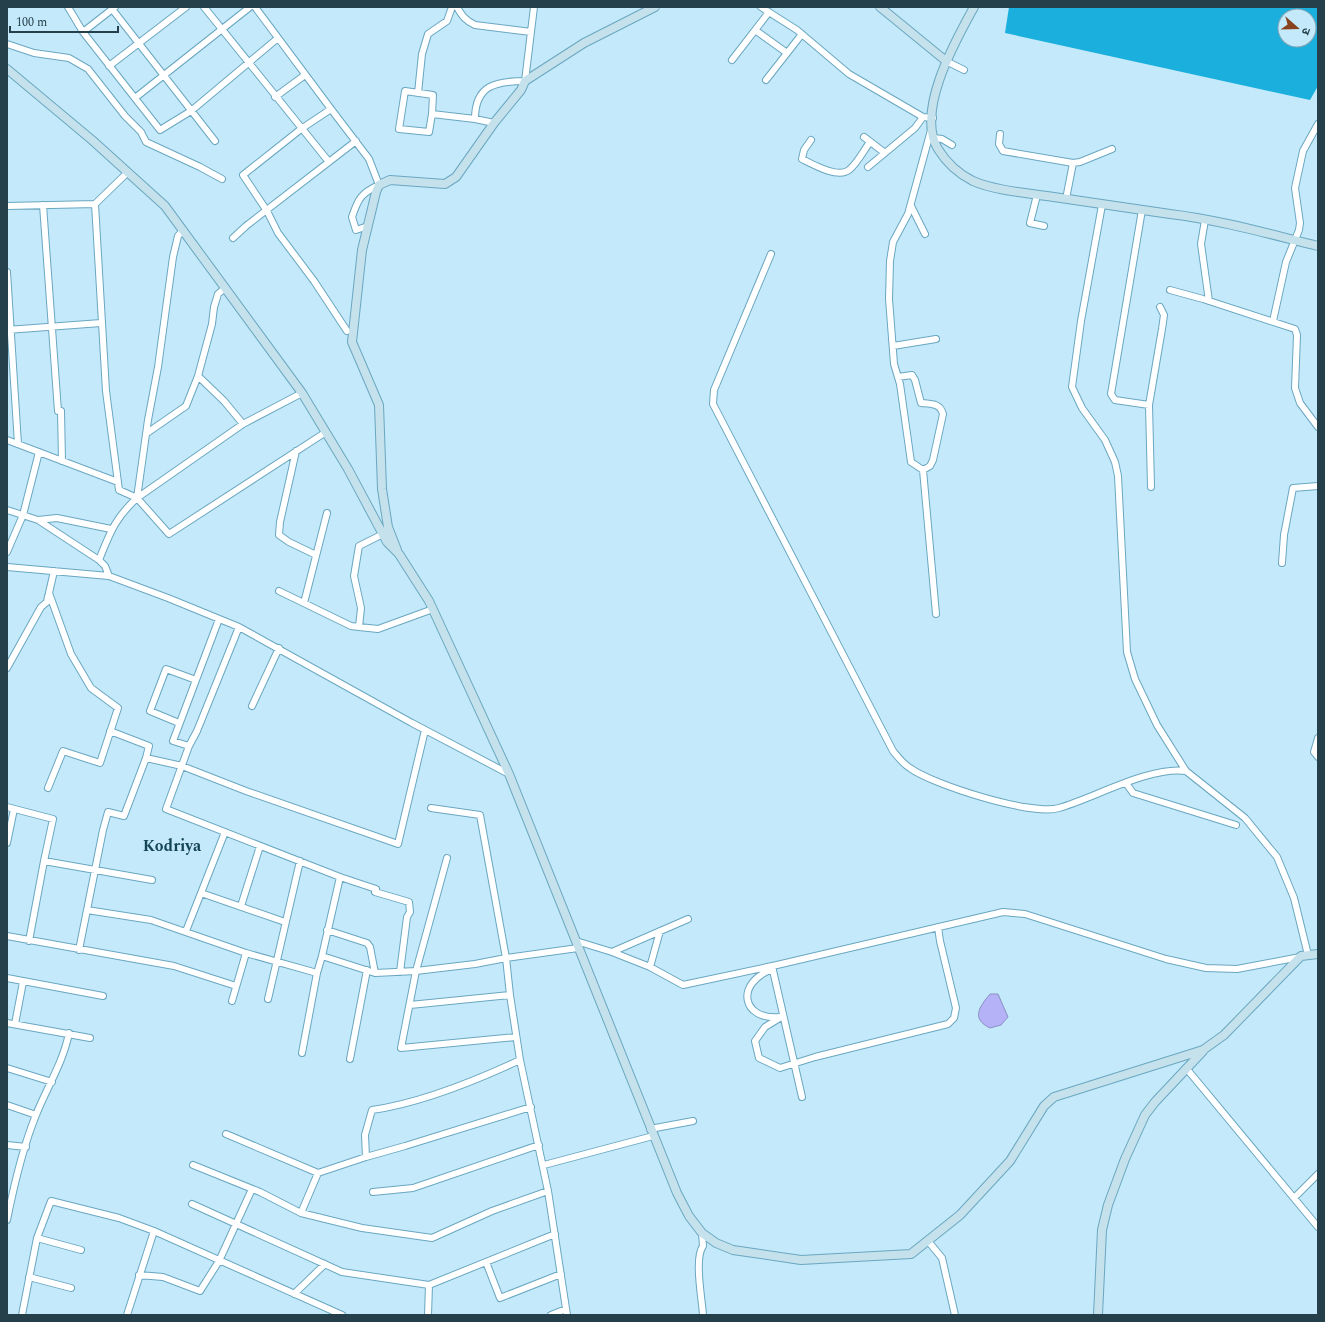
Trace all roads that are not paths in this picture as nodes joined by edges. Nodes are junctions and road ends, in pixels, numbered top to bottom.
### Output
1 (68, 7) edge
2 (186, 7) edge
3 (204, 7) edge
4 (250, 7) edge
5 (255, 7) edge
6 (452, 7) edge
7 (457, 7) edge
8 (534, 7) edge
9 (655, 7) edge
10 (761, 7) edge
11 (880, 7) edge
12 (974, 7) edge
13 (113, 8) edge
14 (769, 12) junction
15 (223, 29) junction
16 (755, 30) junction
17 (83, 32) junction
18 (531, 32) junction
19 (802, 34) junction
20 (278, 38) junction
21 (140, 43) junction
22 (7, 44) edge
23 (787, 53) junction
24 (732, 60) dead end
25 (946, 60) junction
26 (249, 64) junction
27 (109, 66) junction
28 (7, 70) edge
29 (964, 70) dead end
30 (164, 74) junction
31 (306, 75) junction
32 (525, 80) junction
33 (766, 80) dead end
34 (418, 93) junction
35 (275, 97) junction
36 (135, 98) junction
37 (331, 109) junction
38 (191, 111) junction
39 (432, 114) junction
40 (923, 117) junction
41 (932, 118) junction
42 (475, 119) junction
43 (494, 123) junction
44 (1318, 124) edge
45 (932, 128) junction
46 (301, 129) junction
47 (1000, 134) dead end
48 (1315, 136) edge
49 (864, 137) dead end
50 (934, 138) junction
51 (215, 140) dead end
52 (811, 140) dead end
53 (356, 141) junction
54 (870, 142) junction
55 (952, 145) dead end
56 (1112, 149) dead end
57 (885, 153) junction
58 (329, 162) junction
59 (1073, 163) junction
60 (868, 167) dead end
61 (128, 172) junction
62 (222, 180) dead end
63 (379, 185) junction
64 (1037, 195) junction
65 (1066, 199) junction
66 (96, 204) junction
67 (43, 205) junction
68 (1102, 205) junction
69 (7, 206) edge
70 (910, 206) junction
71 (1142, 210) junction
72 (268, 211) junction
73 (1205, 220) junction
74 (368, 226) junction
75 (1044, 226) dead end
76 (183, 230) junction
77 (356, 230) junction
78 (925, 234) dead end
79 (365, 236) junction
80 (233, 238) dead end
81 (1295, 240) junction
82 (1318, 246) edge
83 (771, 254) dead end
84 (7, 272) edge
85 (225, 288) junction
86 (1170, 290) dead end
87 (1209, 301) junction
88 (1160, 307) dead end
89 (1273, 321) junction
90 (101, 323) junction
91 (51, 326) junction
92 (9, 330) edge
93 (347, 331) dead end
94 (936, 339) dead end
95 (893, 346) junction
96 (198, 376) junction
97 (898, 376) junction
98 (302, 393) junction
99 (1149, 405) junction
100 (243, 424) junction
101 (1318, 427) edge
102 (326, 432) junction
103 (147, 433) junction
104 (7, 440) edge
105 (18, 444) junction
106 (296, 451) junction
107 (38, 452) junction
108 (62, 461) junction
109 (924, 470) junction
110 (118, 482) junction
111 (1318, 486) edge
112 (1151, 487) dead end
113 (137, 498) junction
114 (7, 510) edge
115 (328, 513) dead end
116 (22, 515) junction
117 (38, 520) junction
118 (111, 529) junction
119 (383, 534) junction
120 (7, 552) edge
121 (399, 554) junction
122 (316, 555) junction
123 (99, 560) junction
124 (1282, 563) dead end
125 (7, 566) edge
126 (54, 571) junction
127 (109, 576) junction
128 (279, 591) dead end
129 (48, 593) junction
130 (304, 603) junction
131 (433, 609) junction
132 (936, 614) dead end
133 (219, 619) junction
134 (359, 627) junction
135 (239, 628) junction
136 (279, 648) junction
137 (7, 668) edge
138 (196, 680) junction
139 (252, 706) dead end
140 (180, 722) junction
141 (425, 730) junction
142 (110, 731) junction
143 (1318, 738) edge
144 (188, 746) junction
145 (1318, 757) edge
146 (146, 758) junction
147 (182, 766) junction
148 (1186, 771) junction
149 (509, 774) junction
150 (1126, 783) junction
151 (48, 788) dead end
152 (7, 807) edge
153 (431, 808) dead end
154 (14, 809) junction
155 (1236, 825) dead end
156 (225, 832) junction
157 (7, 843) edge
158 (260, 846) junction
159 (447, 858) dead end
160 (44, 861) junction
161 (300, 861) junction
162 (95, 870) junction
163 (340, 876) junction
164 (152, 880) dead end
165 (201, 892) junction
166 (241, 906) junction
167 (87, 910) junction
168 (688, 919) dead end
169 (285, 922) junction
170 (938, 927) junction
171 (328, 930) junction
172 (186, 931) junction
173 (660, 931) junction
174 (7, 936) edge
175 (29, 940) junction
176 (577, 945) junction
177 (79, 950) junction
178 (612, 952) junction
179 (246, 953) junction
180 (1318, 954) edge
181 (322, 956) junction
182 (1305, 956) junction
183 (506, 958) junction
184 (276, 962) junction
185 (650, 967) junction
186 (773, 968) junction
187 (367, 970) junction
188 (416, 971) junction
189 (400, 972) junction
190 (317, 973) junction
191 (375, 973) junction
192 (7, 978) edge
193 (23, 982) junction
194 (236, 986) junction
195 (510, 994) junction
196 (103, 996) dead end
197 (268, 999) dead end
198 (232, 1001) dead end
199 (410, 1005) junction
200 (783, 1016) junction
201 (7, 1023) edge
202 (15, 1024) junction
203 (69, 1033) junction
204 (516, 1036) junction
205 (90, 1038) dead end
206 (1203, 1050) junction
207 (302, 1053) dead end
208 (350, 1059) dead end
209 (520, 1060) junction
210 (794, 1063) junction
211 (7, 1068) edge
212 (1186, 1068) junction
213 (52, 1082) junction
214 (802, 1097) dead end
215 (7, 1106) edge
216 (531, 1107) junction
217 (36, 1115) junction
218 (693, 1121) dead end
219 (652, 1132) junction
220 (226, 1134) dead end
221 (7, 1145) edge
222 (539, 1145) junction
223 (26, 1147) junction
224 (366, 1157) junction
225 (193, 1165) dead end
226 (544, 1165) junction
227 (318, 1173) junction
228 (1318, 1174) edge
229 (252, 1189) junction
230 (548, 1191) junction
231 (373, 1192) dead end
232 (1294, 1198) junction
233 (192, 1204) dead end
234 (8, 1207) edge
235 (301, 1213) junction
236 (7, 1220) edge
237 (237, 1223) junction
238 (1318, 1227) edge
239 (154, 1231) junction
240 (702, 1233) junction
241 (555, 1234) junction
242 (37, 1238) junction
243 (928, 1240) junction
244 (81, 1250) dead end
245 (220, 1261) junction
246 (486, 1262) junction
247 (325, 1264) junction
248 (561, 1274) junction
249 (140, 1275) junction
250 (29, 1277) junction
251 (430, 1285) junction
252 (71, 1288) dead end
253 (294, 1294) junction
254 (567, 1312) edge
255 (22, 1315) edge
256 (127, 1315) edge
257 (340, 1315) edge
258 (428, 1315) edge
259 (551, 1315) edge
260 (704, 1315) edge
261 (955, 1315) edge
262 (1098, 1315) edge

1 - 17 street
2 - 21 street
3 - 15 street
4 - 15 street
5 - 20 street
6 - 34 street
7 - 18 street
8 - 18 street
9 - 32 street
10 - 14 street
11 - 25 street
12 - 25 street
13 - 17 street
13 - 21 street
14 - 16 street
14 - 19 street
15 - 26 street
15 - 30 street
16 - 23 street
16 - 24 street
17 - 27 street
18 - 32 street
19 - 23 street
19 - 40 street
20 - 26 street
20 - 31 street
21 - 27 street
21 - 30 street
22 - 62 street
23 - 33 street
25 - 29 street
25 - 41 street
26 - 35 street
26 - 38 street
27 - 36 street
28 - 61 street
30 - 36 street
30 - 38 street
31 - 35 street
31 - 37 street
32 - 42 street
32 - 43 street
34 - 39 street
34 - 39 street
35 - 46 street
36 - 38 street
37 - 46 street
37 - 53 street
38 - 51 street
39 - 42 street
40 - 41 street
40 - 57 street
41 - 45 street
42 - 43 street
43 - 63 street
44 - 48 street
45 - 50 street
45 - 70 street
46 - 58 street
46 - 72 street
47 - 59 street
48 - 81 street
49 - 54 street
50 - 55 street
50 - 64 street
52 - 54 street
53 - 58 street
53 - 63 street
54 - 57 street
56 - 59 street
57 - 60 street
58 - 72 street
59 - 65 street
61 - 66 street
61 - 76 street
63 - 74 street
63 - 77 street
64 - 65 street
64 - 75 street
65 - 68 street
66 - 67 street
66 - 90 street
67 - 69 street
67 - 91 street
68 - 71 street
68 - 148 street
70 - 78 street
70 - 95 street
71 - 73 street
71 - 99 street
72 - 80 street
72 - 93 street
73 - 81 street
73 - 87 street
74 - 77 street
74 - 79 street
76 - 85 street
76 - 103 street
77 - 79 street
79 - 121 street
81 - 82 street
81 - 89 street
83 - 150 street
84 - 92 street
85 - 96 street
85 - 98 street
86 - 87 street
87 - 89 street
88 - 99 street
89 - 101 street
90 - 91 street
90 - 110 street
91 - 92 street
91 - 108 street
92 - 105 street
94 - 95 street
95 - 97 street
96 - 100 street
96 - 103 street
97 - 109 street
97 - 109 street
98 - 100 street
98 - 102 street
99 - 112 street
100 - 113 street
102 - 106 street
102 - 119 street
103 - 113 street
104 - 105 street
105 - 107 street
106 - 113 street
106 - 122 street
107 - 108 street
107 - 116 street
108 - 110 street
109 - 132 street
110 - 113 street
111 - 124 street
113 - 118 street
114 - 116 street
115 - 122 street
116 - 117 street
116 - 120 street
117 - 118 street
117 - 123 street
118 - 123 street
119 - 121 street
119 - 134 street
121 - 131 street
122 - 130 street
123 - 127 street
125 - 126 street
126 - 127 street
126 - 129 street
127 - 133 street
128 - 130 street
129 - 137 street
129 - 142 street
130 - 134 street
131 - 134 street
131 - 149 street
133 - 135 street
133 - 138 street
135 - 136 street
135 - 144 street
136 - 139 street
136 - 141 street
138 - 140 street
138 - 140 street
140 - 144 street
141 - 147 street
141 - 149 street
142 - 146 street
142 - 151 street
143 - 145 street
144 - 147 street
146 - 147 street
146 - 162 street
147 - 156 street
148 - 150 street
148 - 182 street
149 - 176 street
150 - 155 street
152 - 154 street
153 - 183 street
154 - 157 street
154 - 160 street
156 - 158 street
156 - 165 street
158 - 161 street
158 - 166 street
159 - 188 street
160 - 162 street
160 - 175 street
161 - 163 street
161 - 169 street
162 - 164 street
162 - 167 street
163 - 171 street
163 - 189 street
165 - 166 street
165 - 172 street
166 - 169 street
167 - 172 street
167 - 177 street
168 - 173 street
169 - 184 street
170 - 182 street
170 - 186 street
170 - 210 street
171 - 181 street
171 - 191 street
172 - 179 street
173 - 178 street
173 - 185 street
174 - 175 street
175 - 177 street
176 - 178 street
176 - 183 street
176 - 219 street
177 - 194 street
178 - 185 street
179 - 184 street
179 - 194 street
180 - 182 street
181 - 187 street
181 - 190 street
182 - 206 street
183 - 188 street
183 - 195 street
184 - 190 street
184 - 197 street
185 - 186 street
186 - 200 street
186 - 200 street
187 - 191 street
187 - 208 street
188 - 189 street
188 - 199 street
189 - 191 street
190 - 207 street
192 - 193 street
193 - 196 street
193 - 202 street
194 - 198 street
195 - 199 street
195 - 204 street
199 - 204 street
200 - 210 street
200 - 210 street
201 - 202 street
202 - 203 street
203 - 205 street
203 - 213 street
204 - 209 street
206 - 212 street
206 - 243 street
209 - 216 street
209 - 224 street
210 - 214 street
211 - 213 street
212 - 232 street
212 - 262 street
213 - 217 street
215 - 217 street
216 - 222 street
216 - 224 street
217 - 223 street
218 - 219 street
219 - 226 street
219 - 240 street
220 - 227 street
221 - 223 street
222 - 226 street
222 - 231 street
223 - 234 street
224 - 227 street
225 - 229 street
226 - 230 street
227 - 235 street
228 - 232 street
229 - 235 street
229 - 237 street
230 - 235 street
230 - 241 street
232 - 238 street
233 - 237 street
234 - 236 street
237 - 245 street
237 - 247 street
239 - 242 street
239 - 245 street
239 - 249 street
240 - 243 street
240 - 260 street
241 - 246 street
241 - 248 street
242 - 244 street
242 - 250 street
243 - 261 street
245 - 249 street
245 - 253 street
246 - 248 street
246 - 251 street
247 - 251 street
247 - 253 street
248 - 254 street
249 - 256 street
250 - 252 street
250 - 255 street
251 - 258 street
253 - 257 street
254 - 259 street

